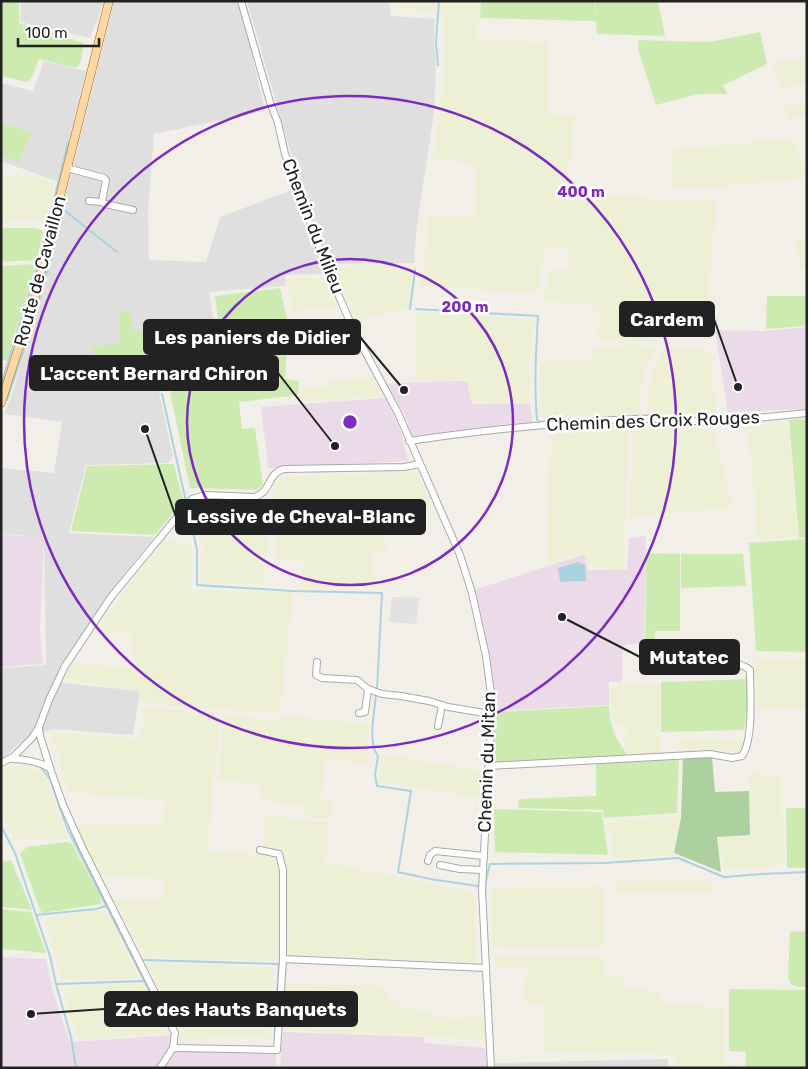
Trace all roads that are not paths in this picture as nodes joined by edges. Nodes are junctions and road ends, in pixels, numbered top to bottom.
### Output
1 (109, 1) edge
2 (241, 1) edge
3 (67, 168) junction
4 (89, 201) dead end
5 (102, 202) junction
6 (132, 210) dead end
7 (1, 403) edge
8 (807, 413) edge
9 (409, 441) junction
10 (420, 464) junction
11 (731, 645) dead end
12 (317, 662) dead end
13 (368, 690) junction
14 (442, 706) junction
15 (359, 713) dead end
16 (491, 714) junction
17 (438, 726) dead end
18 (39, 727) junction
19 (10, 760) junction
20 (1, 763) edge
21 (489, 766) junction
22 (50, 768) junction
23 (260, 850) dead end
24 (484, 856) junction
25 (428, 861) dead end
26 (440, 865) dead end
27 (483, 870) junction
28 (283, 959) junction
29 (486, 968) junction
30 (173, 1048) junction
31 (160, 1068) edge
32 (491, 1068) edge

1 - 3 main road, Route de Cavaillon
2 - 9 street, Chemin du Milieu
3 - 5 street
3 - 7 main road, Route de Cavaillon
4 - 5 street
5 - 6 street
8 - 9 street, Chemin des Croix Rouges
9 - 10 street, Chemin du Mitan
10 - 16 street, Chemin du Mitan
10 - 18 street
11 - 21 street
12 - 13 street
13 - 14 street
13 - 15 street
14 - 16 street
14 - 17 street
16 - 21 street, Chemin du Mitan
18 - 19 street
18 - 22 street
19 - 20 street
19 - 22 street
21 - 24 street, Chemin du Mitan
22 - 30 street
23 - 28 street
24 - 25 street
24 - 27 street, Chemin du Mitan
26 - 27 street
27 - 29 street, Chemin du Mitan
28 - 29 street
28 - 30 street
29 - 32 street, Chemin du Mitan
30 - 31 street

